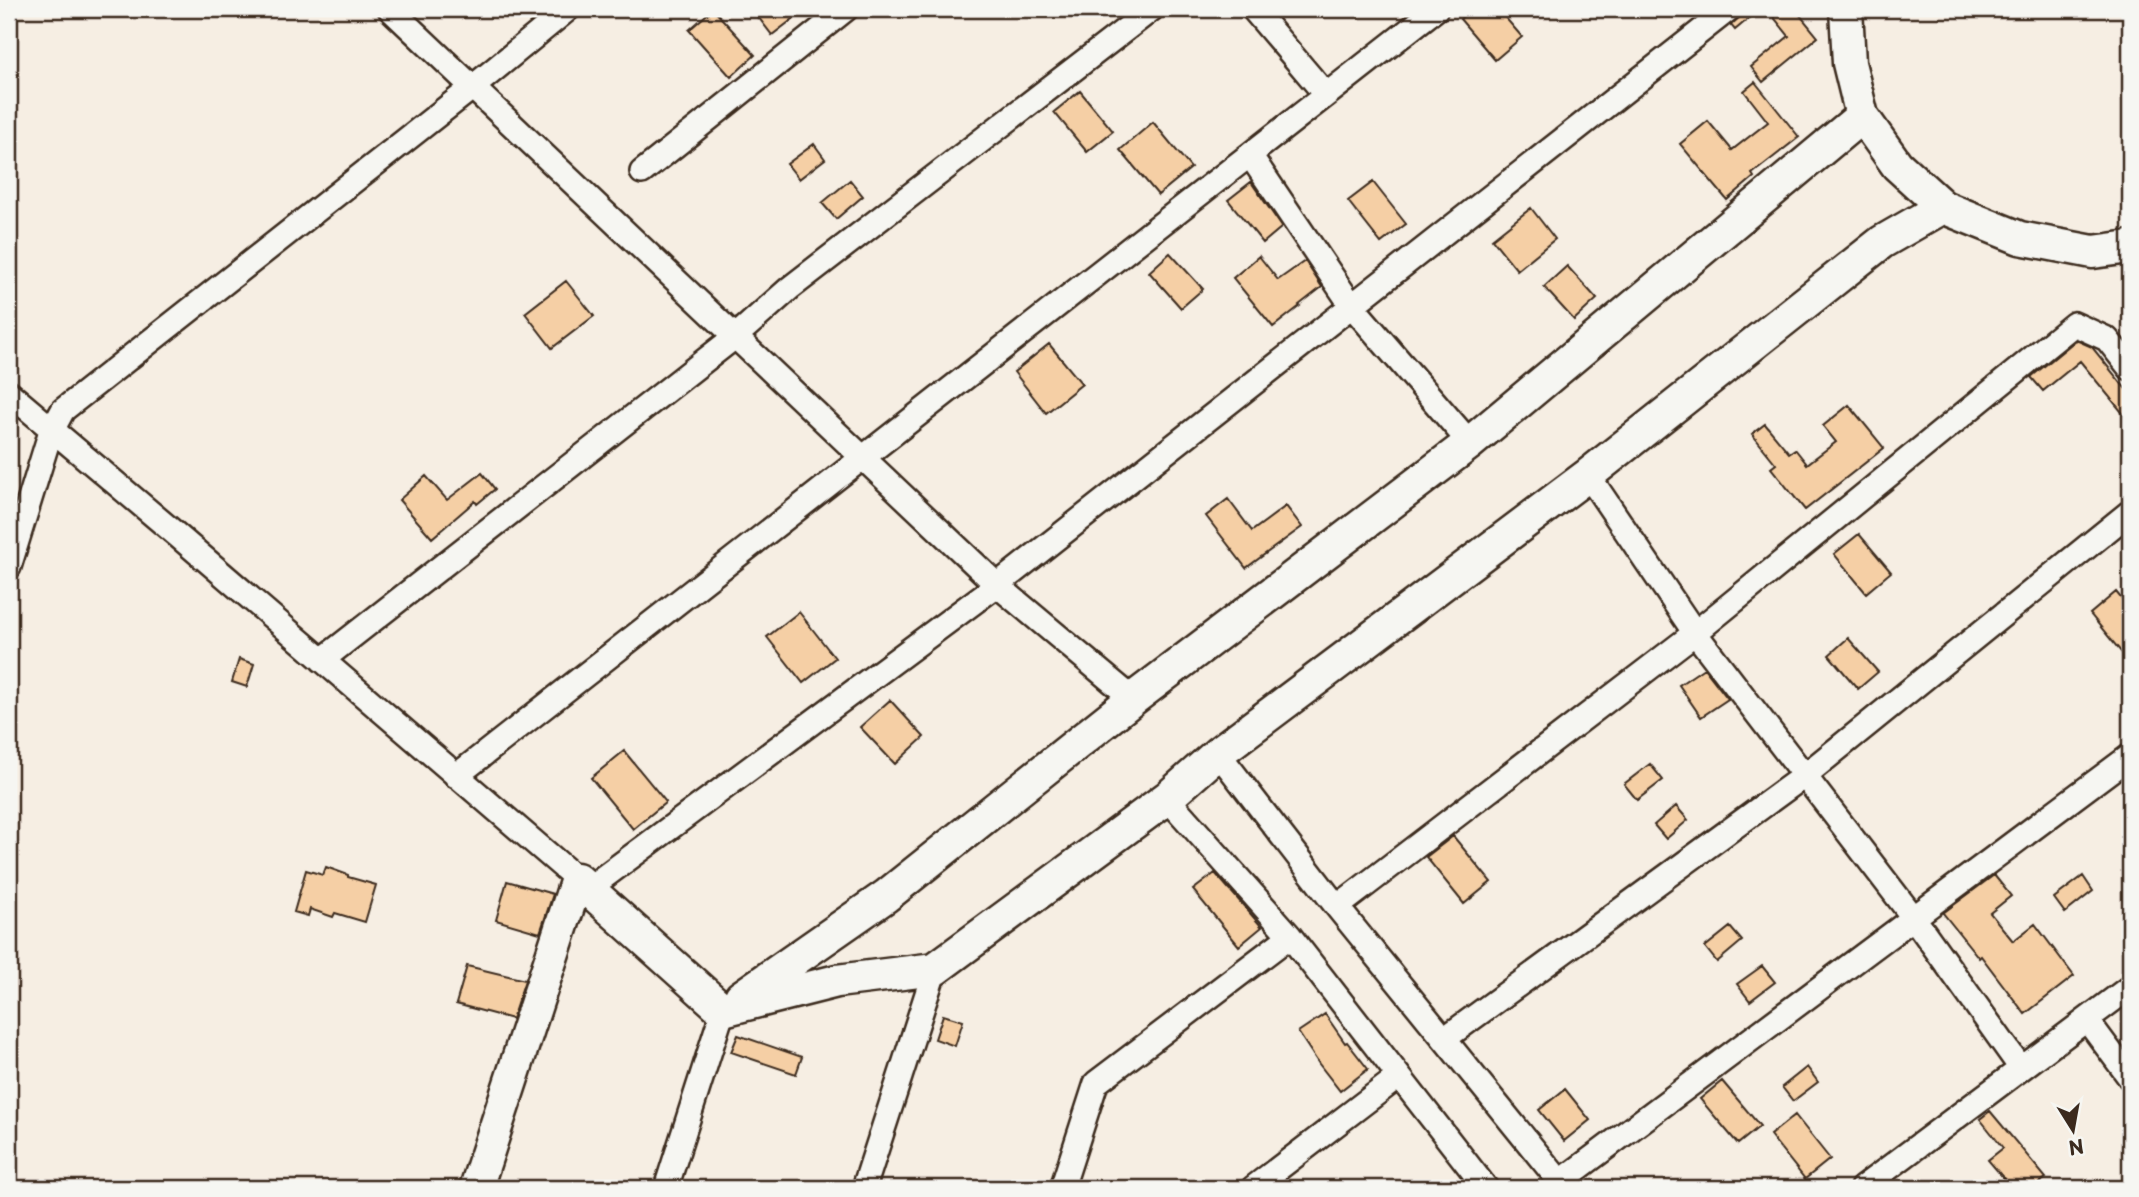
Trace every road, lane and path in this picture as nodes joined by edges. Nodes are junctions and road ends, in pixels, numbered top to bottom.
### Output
1 (390, 9) edge
2 (568, 9) edge
3 (846, 9) edge
4 (1152, 9) edge
5 (1253, 9) edge
6 (1436, 9) edge
7 (1729, 9) edge
8 (1846, 9) edge
9 (472, 87) junction
10 (1326, 95) junction
11 (1862, 116) junction
12 (1250, 155) junction
13 (642, 172) dead end
14 (1943, 207) junction
15 (2130, 247) edge
16 (1352, 306) junction
17 (736, 336) junction
18 (2130, 368) edge
19 (9, 393) edge
20 (52, 429) junction
21 (1470, 443) junction
22 (864, 457) junction
23 (1588, 475) junction
24 (2130, 512) edge
25 (9, 567) edge
26 (997, 585) junction
27 (1695, 633) junction
28 (322, 660) junction
29 (1133, 699) junction
30 (1218, 753) junction
31 (2130, 756) edge
32 (456, 776) junction
33 (1804, 776) junction
34 (1167, 798) junction
35 (583, 883) junction
36 (1337, 907) junction
37 (1913, 917) junction
38 (1290, 936) junction
39 (935, 969) junction
40 (2130, 987) edge
41 (723, 1010) junction
42 (2087, 1020) junction
43 (1444, 1039) junction
44 (2021, 1068) junction
45 (1398, 1077) junction
46 (2130, 1078) edge
47 (1562, 1185) edge
48 (476, 1188) edge
49 (666, 1188) edge
50 (864, 1188) edge
51 (1062, 1188) edge
52 (1253, 1188) edge
53 (1486, 1188) edge
54 (1862, 1188) edge

1 - 9 street
2 - 9 street
3 - 13 street
4 - 17 street
5 - 10 street
6 - 10 street
7 - 16 street
8 - 11 street
9 - 17 street
9 - 20 street
10 - 12 street
11 - 14 street
11 - 21 street
12 - 16 street
12 - 22 street
14 - 15 street
14 - 23 street
16 - 21 street
16 - 26 street
17 - 22 street
17 - 28 street
18 - 27 street
19 - 20 street
20 - 25 street
20 - 28 street
21 - 29 street
22 - 26 street
22 - 32 street
23 - 27 street
23 - 30 street
24 - 33 street
26 - 29 street
26 - 35 street
27 - 33 street
27 - 36 street
28 - 32 street
29 - 41 street
30 - 34 street
30 - 36 street
31 - 37 street
32 - 35 street
33 - 37 street
33 - 43 street
34 - 38 street
34 - 39 street
35 - 41 street
35 - 48 street
36 - 43 street
37 - 44 street
37 - 47 street
38 - 45 street
38 - 51 street
39 - 41 street
39 - 50 street
40 - 42 street
41 - 49 street
42 - 44 street
42 - 46 street
43 - 47 street
44 - 54 street
45 - 52 street
45 - 53 street

